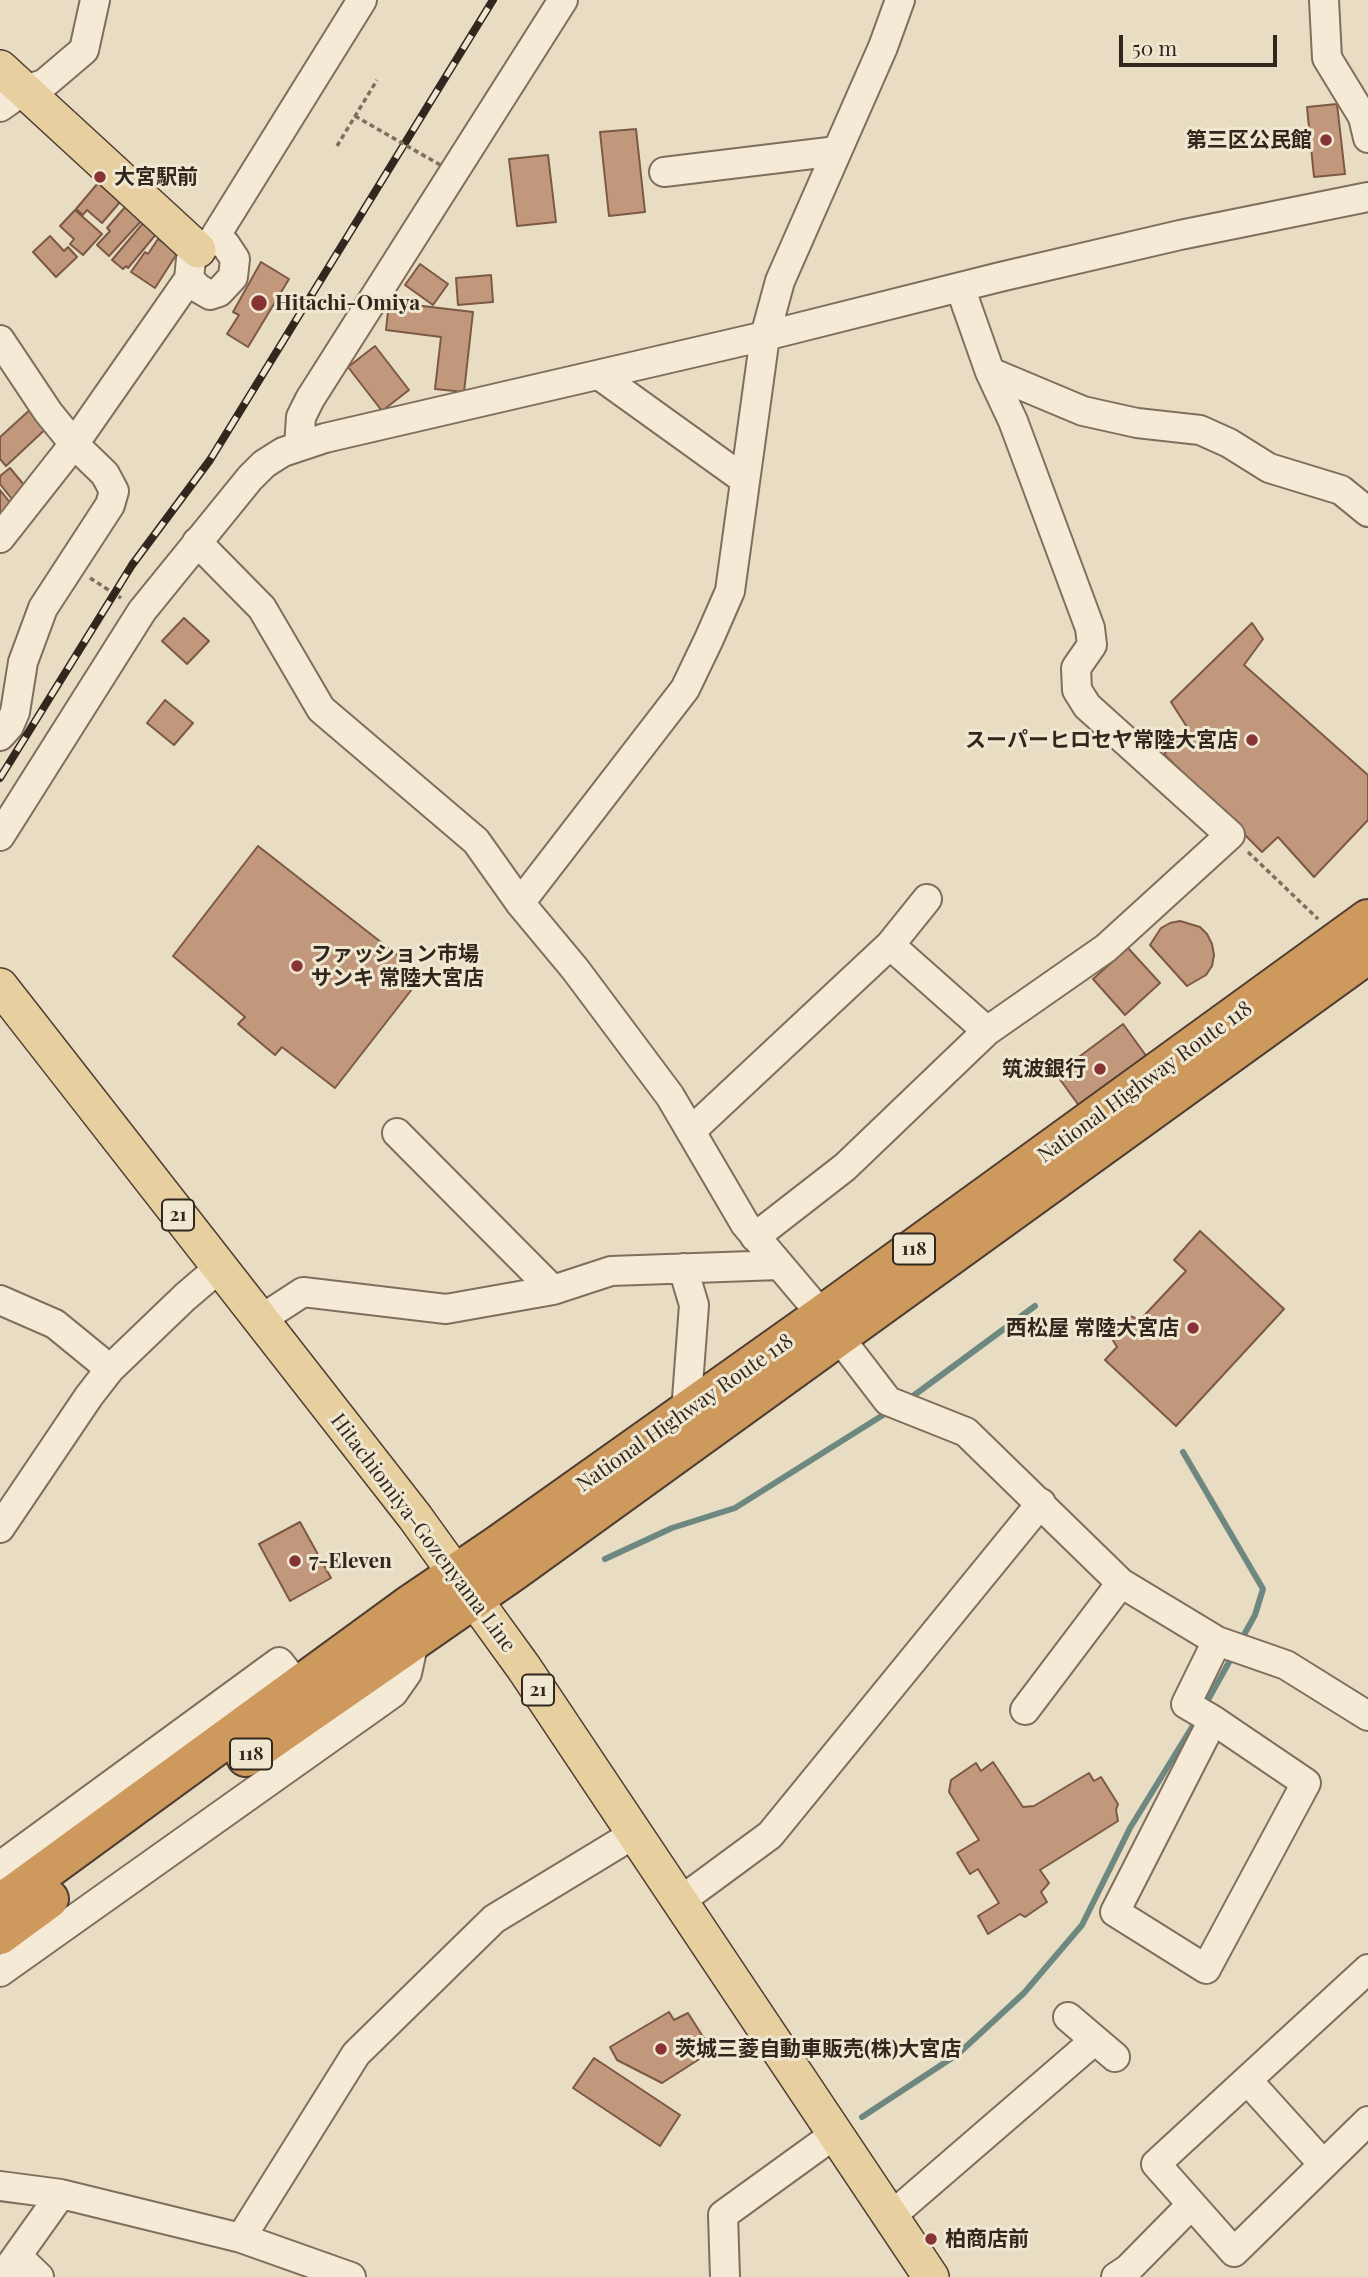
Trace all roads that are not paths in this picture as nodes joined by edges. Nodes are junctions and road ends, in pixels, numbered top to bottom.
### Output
1 (95, 0) edge
2 (362, 0) edge
3 (563, 0) edge
4 (900, 0) edge
5 (1324, 0) edge
6 (8, 88) edge
7 (1368, 138) edge
8 (837, 151) junction
9 (664, 172) dead end
10 (1368, 197) edge
11 (200, 256) junction
12 (960, 287) junction
13 (765, 336) junction
14 (0, 341) edge
15 (990, 372) junction
16 (599, 375) junction
17 (74, 444) junction
18 (299, 446) junction
19 (745, 480) junction
20 (1368, 512) edge
21 (0, 538) edge
22 (197, 542) junction
23 (0, 736) edge
24 (1, 835) edge
25 (927, 899) dead end
26 (520, 903) junction
27 (1368, 919) edge
28 (890, 945) junction
29 (1368, 954) edge
30 (0, 986) edge
31 (987, 1031) junction
32 (691, 1131) junction
33 (397, 1133) dead end
34 (755, 1237) junction
35 (779, 1265) junction
36 (219, 1268) junction
37 (683, 1268) junction
38 (553, 1290) junction
39 (0, 1300) edge
40 (260, 1320) junction
41 (831, 1325) junction
42 (110, 1369) junction
43 (686, 1412) junction
44 (1041, 1503) junction
45 (0, 1528) edge
46 (1121, 1583) junction
47 (465, 1586) junction
48 (414, 1641) junction
49 (1217, 1641) junction
50 (1025, 1710) dead end
51 (1368, 1716) edge
52 (1213, 1720) junction
53 (634, 1834) junction
54 (12, 1894) edge
55 (679, 1902) junction
56 (0, 1935) edge
57 (1368, 1969) edge
58 (0, 1972) edge
59 (1068, 2017) dead end
60 (1248, 2081) junction
61 (1368, 2121) edge
62 (835, 2134) junction
63 (1323, 2164) junction
64 (0, 2186) edge
65 (61, 2194) junction
66 (1190, 2206) junction
67 (890, 2217) junction
68 (241, 2238) junction
69 (9, 2267) edge
70 (39, 2277) edge
71 (351, 2277) edge
72 (726, 2277) edge
73 (931, 2277) edge
74 (1116, 2277) edge

1 - 6 street
2 - 11 street
3 - 18 street
4 - 8 street
5 - 7 street
6 - 11 main road
8 - 9 street
8 - 13 street
10 - 12 street
11 - 17 street
12 - 13 street
12 - 15 street
13 - 16 street
13 - 19 street
14 - 17 street
15 - 20 street
15 - 31 street
16 - 18 street
16 - 19 street
17 - 21 street
17 - 23 street
18 - 22 street
19 - 26 street
22 - 24 street
22 - 26 street
25 - 28 street
26 - 32 street
27 - 41 highway, National Highway Route 118 / 118
28 - 31 street
28 - 32 street
29 - 41 highway, National Highway Route 118 / 118
30 - 36 main road, Hitachiomiya-Gozenyama Line / 21
31 - 34 street
32 - 34 street
33 - 38 street
34 - 35 street
35 - 37 street
35 - 41 street
36 - 40 main road, Hitachiomiya-Gozenyama Line / 21
36 - 42 street
37 - 38 street
37 - 43 street
38 - 40 street
39 - 42 street
40 - 47 main road, Hitachiomiya-Gozenyama Line / 21
41 - 43 highway, National Highway Route 118 / 118
41 - 44 street
41 - 47 highway, National Highway Route 118 / 118
42 - 45 street
43 - 47 highway, National Highway Route 118 / 118
44 - 46 street
44 - 55 street
46 - 49 street
46 - 50 street
47 - 48 highway, National Highway Route 118 / 118
47 - 53 main road, Hitachiomiya-Gozenyama Line / 21
47 - 54 highway, National Highway Route 118 / 118
48 - 54 highway, National Highway Route 118 / 118
48 - 58 street
49 - 51 street
49 - 52 street
52 - 52 street
53 - 55 main road, Hitachiomiya-Gozenyama Line / 21
53 - 68 street
54 - 56 highway, National Highway Route 118 / 118
55 - 62 main road, Hitachiomiya-Gozenyama Line / 21
57 - 60 street
59 - 67 street
60 - 63 street
60 - 66 street
61 - 63 street
62 - 67 main road, Hitachiomiya-Gozenyama Line / 21
62 - 72 street
63 - 66 street
64 - 65 street
65 - 68 street
65 - 69 street
66 - 74 street
67 - 73 main road, Hitachiomiya-Gozenyama Line / 21
68 - 71 street
69 - 70 street

